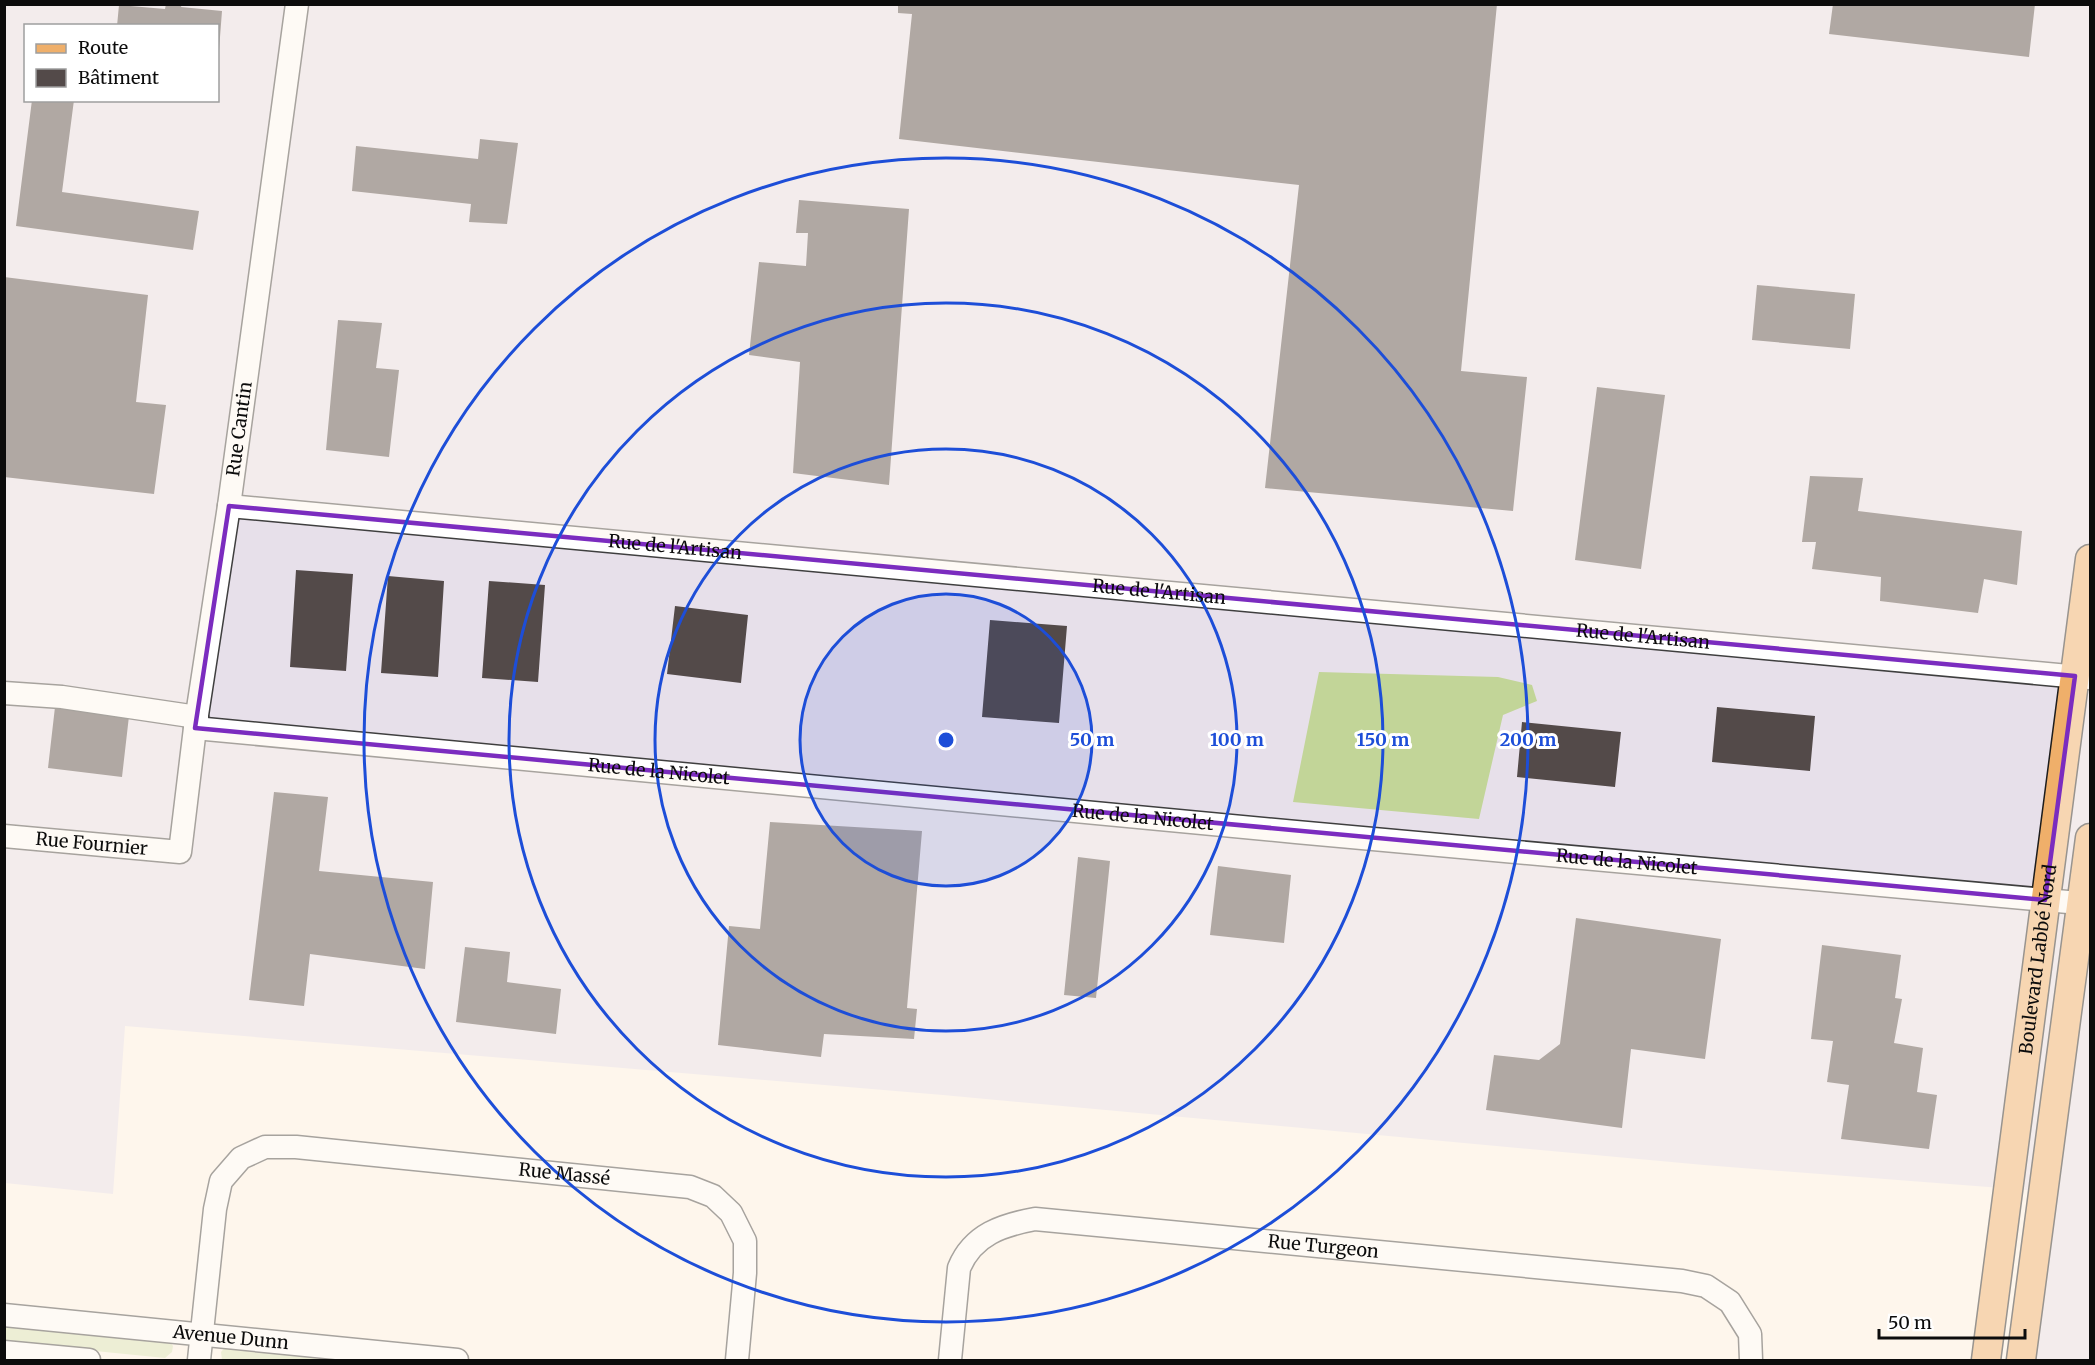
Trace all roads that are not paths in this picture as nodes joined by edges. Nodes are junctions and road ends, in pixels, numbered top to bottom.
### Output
1 (297, 4) edge
2 (230, 506) junction
3 (2091, 559) edge
4 (2083, 677) edge
5 (4, 693) edge
6 (196, 723) junction
7 (4, 836) edge
8 (2091, 838) edge
9 (180, 852) joint
10 (2045, 900) junction
11 (2086, 904) edge
12 (4, 1315) edge
13 (201, 1335) junction
14 (4, 1352) edge
15 (89, 1360) edge
16 (199, 1360) edge
17 (457, 1360) edge
18 (737, 1360) edge
19 (950, 1360) edge
20 (1751, 1360) edge
21 (1986, 1360) edge
22 (2021, 1360) edge

1 - 2 street, Rue Cantin
2 - 4 street, Rue de l'Artisan
2 - 6 street, Rue Cantin
3 - 4 main road, Boulevard Labbé Nord
4 - 10 main road, Boulevard Labbé Nord
5 - 6 street, Rue de la Nicolet
6 - 9 street, Rue Cantin
6 - 10 street, Rue de la Nicolet
7 - 9 street, Rue Fournier
8 - 11 main road, Boulevard Labbé Nord
10 - 11 street, Rue de la Nicolet
10 - 21 main road, Boulevard Labbé Nord
11 - 22 main road, Boulevard Labbé Nord
12 - 13 street, Avenue Dunn
13 - 16 street
13 - 17 street, Avenue Dunn
13 - 18 street, Rue Massé
14 - 15 street
19 - 20 street, Rue Turgeon

